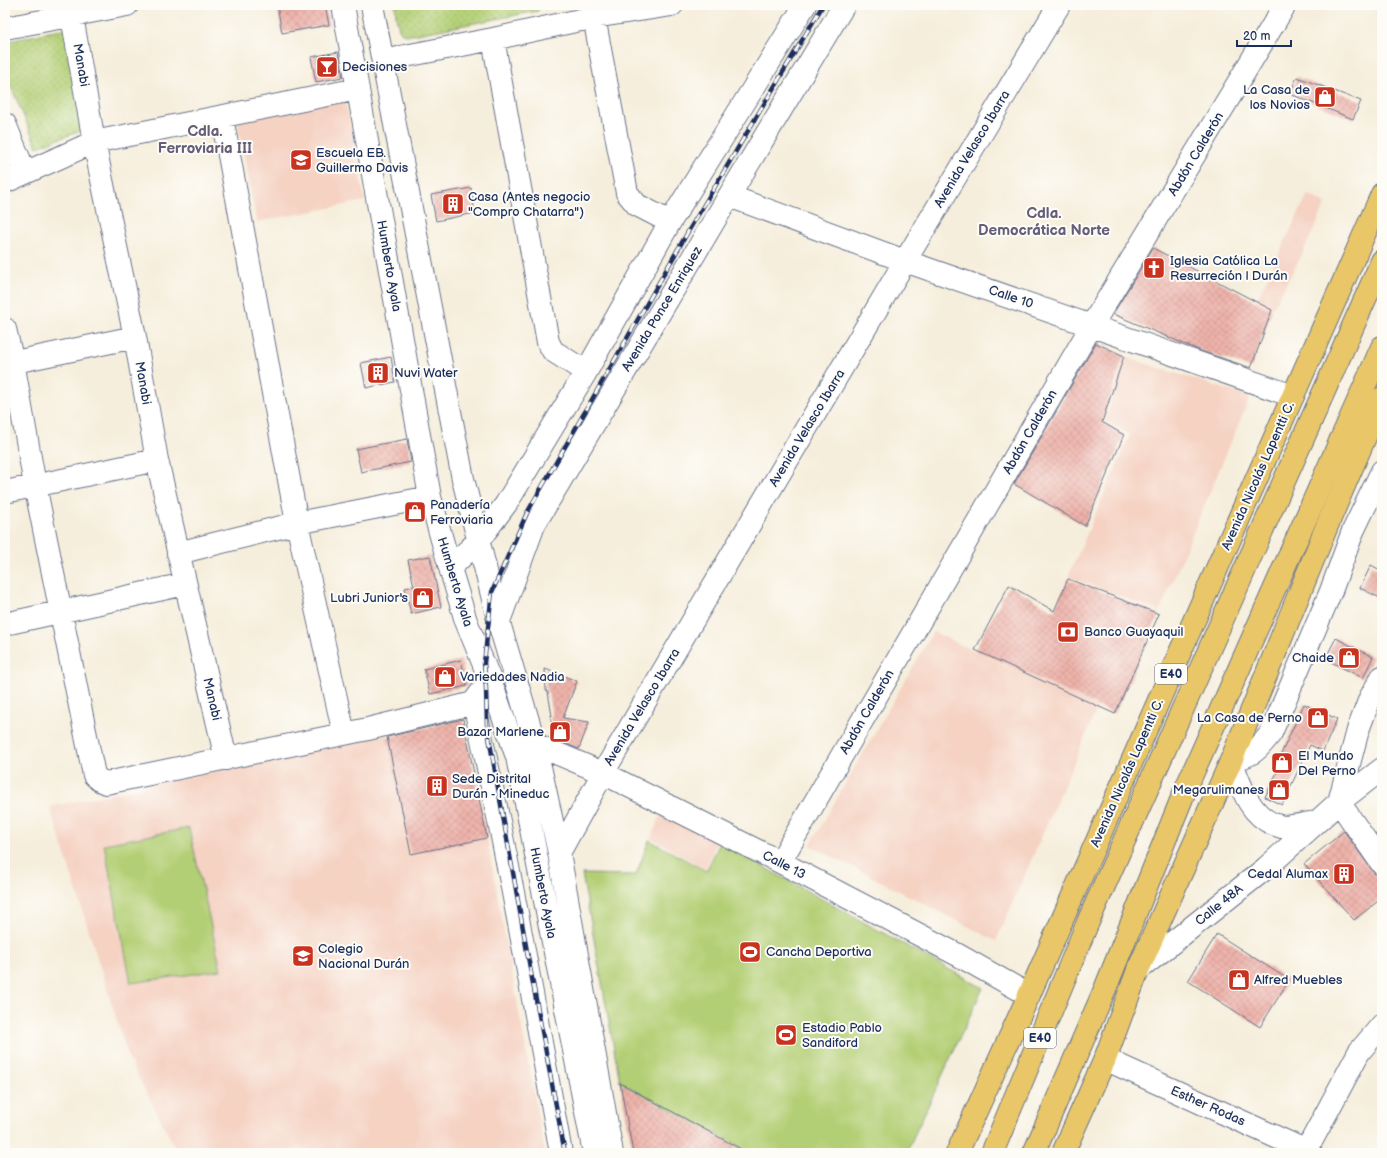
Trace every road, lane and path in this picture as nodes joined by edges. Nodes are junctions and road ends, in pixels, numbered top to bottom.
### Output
1 (127, 5) edge
2 (343, 5) edge
3 (372, 5) edge
4 (672, 5) edge
5 (805, 5) edge
6 (844, 5) edge
7 (1059, 5) edge
8 (1285, 5) edge
9 (71, 10) edge
10 (594, 17) junction
11 (5, 28) edge
12 (493, 39) junction
13 (384, 62) junction
14 (358, 89) junction
15 (222, 117) junction
16 (5, 124) edge
17 (94, 142) junction
18 (25, 173) junction
19 (5, 182) edge
20 (1382, 194) edge
21 (729, 196) junction
22 (670, 222) junction
23 (905, 261) junction
24 (1382, 261) edge
25 (1092, 325) junction
26 (5, 329) edge
27 (135, 337) junction
28 (1382, 347) edge
29 (9, 363) edge
30 (586, 372) junction
31 (1293, 396) junction
32 (1382, 398) edge
33 (1350, 445) junction
34 (157, 460) junction
35 (1382, 471) edge
36 (35, 485) junction
37 (5, 492) edge
38 (430, 497) junction
39 (297, 524) junction
40 (479, 540) junction
41 (178, 553) junction
42 (450, 568) junction
43 (185, 584) junction
44 (60, 612) junction
45 (499, 623) junction
46 (5, 624) edge
47 (476, 644) junction
48 (511, 666) junction
49 (1382, 677) edge
50 (491, 682) junction
51 (474, 703) junction
52 (344, 734) junction
53 (535, 744) junction
54 (226, 759) junction
55 (1231, 761) junction
56 (1382, 769) edge
57 (603, 773) junction
58 (1339, 802) junction
59 (1315, 822) junction
60 (559, 853) junction
61 (780, 862) junction
62 (1382, 864) edge
63 (1138, 970) junction
64 (1029, 995) junction
65 (1382, 1025) edge
66 (1105, 1059) junction
67 (1307, 1152) edge
68 (561, 1153) edge
69 (594, 1153) edge
70 (612, 1153) edge
71 (957, 1153) edge
72 (992, 1153) edge
73 (1034, 1153) edge
74 (1063, 1153) edge

1 - 9 street
2 - 14 street, Humberto Ayala
3 - 13 street, Humberto Ayala
4 - 10 street
5 - 22 street
6 - 21 street, Avenida Ponce Enriquez
7 - 23 street, Avenida Velasco Ibarra
8 - 25 street, Abdón Calderón
9 - 11 street
9 - 17 street, Manabi
10 - 12 street
10 - 22 street
12 - 13 street
12 - 30 street
13 - 40 street, Humberto Ayala
14 - 15 street
14 - 38 street, Humberto Ayala
15 - 17 street
15 - 39 street
16 - 18 street
17 - 18 street
17 - 27 street, Manabi
18 - 19 street
20 - 31 main road, Avenida Nicolás Lapentti C. / E40
21 - 23 street, Calle 10
21 - 45 street, Avenida Ponce Enriquez
22 - 30 street
23 - 25 street, Calle 10
23 - 57 street, Avenida Velasco Ibarra
24 - 72 main road, Avenida Nicolás Lapentti C. / E40
25 - 31 street, Calle 10
25 - 61 street, Abdón Calderón
26 - 29 street
27 - 29 street
27 - 34 street, Manabi
28 - 33 main road
29 - 36 street
30 - 40 street
31 - 64 main road, Avenida Nicolás Lapentti C. / E40
32 - 33 main road
33 - 55 main road
33 - 73 main road
34 - 36 street
34 - 41 street, Manabi
35 - 55 street
36 - 37 street
36 - 44 street
38 - 39 street
38 - 42 street, Humberto Ayala
39 - 41 street
39 - 52 street
40 - 42 street
40 - 45 street, Humberto Ayala
41 - 43 street, Manabi
42 - 47 street, Humberto Ayala
43 - 44 street
43 - 54 street, Manabi
44 - 46 street
44 - 54 street
45 - 47 street
45 - 48 street, Humberto Ayala
47 - 50 street, Humberto Ayala
48 - 50 street
48 - 53 street, Humberto Ayala
49 - 58 street
50 - 51 street
50 - 69 street, Humberto Ayala
51 - 52 street
51 - 68 street
52 - 54 street
53 - 57 street, Calle 13
53 - 60 street, Humberto Ayala
55 - 59 street, Calle 48A
55 - 63 main road
56 - 58 street, Calle 48A
57 - 60 street, Avenida Velasco Ibarra
57 - 61 street, Calle 13
58 - 59 street, Calle 48A
58 - 62 street
59 - 63 street, Calle 48A
60 - 70 street, Humberto Ayala
61 - 64 street, Calle 13
63 - 66 main road
64 - 71 main road, Avenida Nicolás Lapentti C. / E40
65 - 67 street
66 - 67 street, Esther Rodas
66 - 74 main road

